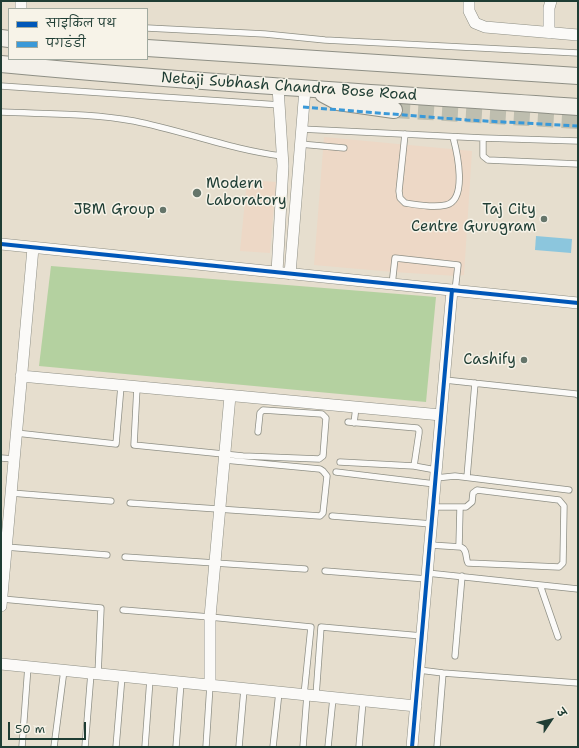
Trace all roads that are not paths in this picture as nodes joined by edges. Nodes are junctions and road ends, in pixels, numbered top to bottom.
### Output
1 (469, 1) edge
2 (551, 1) edge
3 (148, 28) edge
4 (549, 33) junction
5 (578, 35) edge
6 (148, 48) edge
7 (578, 53) edge
8 (1, 64) edge
9 (578, 76) edge
10 (1, 86) edge
11 (278, 87) junction
12 (309, 90) junction
13 (280, 105) junction
14 (578, 107) edge
15 (394, 110) tunnel mouth
16 (1, 112) edge
17 (301, 129) junction
18 (405, 134) junction
19 (453, 137) junction
20 (483, 138) junction
21 (578, 141) edge
22 (300, 144) junction
23 (344, 148) dead end
24 (282, 156) junction
25 (578, 164) edge
26 (1, 244) edge
27 (32, 248) junction
28 (276, 272) junction
29 (290, 274) junction
30 (392, 285) junction
31 (454, 290) junction
32 (578, 303) edge
33 (21, 376) junction
34 (445, 380) junction
35 (475, 384) junction
36 (121, 386) junction
37 (137, 387) junction
38 (578, 395) edge
39 (230, 396) junction
40 (356, 407) junction
41 (441, 415) junction
42 (348, 422) dead end
43 (354, 423) junction
44 (258, 432) dead end
45 (16, 433) junction
46 (257, 449) dead end
47 (256, 456) junction
48 (225, 457) junction
49 (1, 458) edge
50 (14, 460) junction
51 (340, 462) dead end
52 (414, 466) junction
53 (336, 472) dead end
54 (436, 477) junction
55 (467, 477) junction
56 (569, 490) dead end
57 (11, 493) junction
58 (111, 501) dead end
59 (130, 503) dead end
60 (433, 507) junction
61 (220, 508) junction
62 (460, 508) junction
63 (332, 516) dead end
64 (432, 524) junction
65 (430, 546) junction
66 (6, 547) junction
67 (458, 547) junction
68 (107, 555) dead end
69 (125, 557) dead end
70 (215, 563) junction
71 (305, 569) dead end
72 (325, 571) dead end
73 (427, 576) junction
74 (462, 576) junction
75 (540, 584) junction
76 (578, 589) edge
77 (1, 602) edge
78 (123, 610) dead end
79 (210, 617) junction
80 (422, 636) junction
81 (558, 637) dead end
82 (455, 656) dead end
83 (1, 664) edge
84 (28, 666) junction
85 (64, 670) junction
86 (419, 670) junction
87 (95, 673) junction
88 (443, 673) junction
89 (122, 676) junction
90 (150, 679) junction
91 (181, 682) junction
92 (578, 683) edge
93 (210, 685) junction
94 (244, 689) junction
95 (279, 692) junction
96 (309, 695) junction
97 (333, 698) junction
98 (363, 701) junction
99 (416, 706) junction
100 (22, 747) edge
101 (54, 747) edge
102 (85, 747) edge
103 (116, 747) edge
104 (145, 747) edge
105 (176, 747) edge
106 (206, 747) edge
107 (239, 747) edge
108 (274, 747) edge
109 (303, 747) edge
110 (328, 747) edge
111 (359, 747) edge
112 (412, 747) edge
113 (437, 747) edge

1 - 4 street
2 - 4 street
3 - 7 lane
4 - 5 street
6 - 9 main road, Netaji Subhash Chandra Bose Road
8 - 11 main road, Netaji Subhash Chandra Bose Road
10 - 13 lane
11 - 12 main road, Netaji Subhash Chandra Bose Road
11 - 13 street
12 - 14 main road, Netaji Subhash Chandra Bose Road
12 - 15 main road
12 - 17 street
13 - 24 street
16 - 24 lane
17 - 18 lane
17 - 22 street
18 - 19 lane
18 - 19 lane
19 - 20 lane
20 - 21 lane
20 - 25 lane
22 - 23 lane
22 - 29 street
24 - 28 street
26 - 27 street
27 - 28 street
27 - 33 street
28 - 29 street
29 - 30 street
30 - 31 street
30 - 31 lane
31 - 32 street
31 - 34 street
33 - 36 street
33 - 45 street
34 - 35 lane
34 - 41 street
35 - 38 lane
35 - 55 lane
36 - 37 street
36 - 45 lane
37 - 39 street
37 - 48 lane
39 - 40 street
39 - 48 street
40 - 41 street
40 - 43 lane
41 - 54 street
42 - 43 lane
43 - 52 lane
44 - 47 lane
45 - 50 street
46 - 47 lane
47 - 48 lane
48 - 61 street
48 - 61 lane
49 - 50 lane
50 - 57 street
51 - 52 lane
52 - 54 lane
53 - 54 lane
54 - 55 lane
54 - 60 street
55 - 56 lane
57 - 58 lane
57 - 66 street
59 - 61 lane
60 - 62 lane
60 - 64 street
61 - 70 street
62 - 67 lane
62 - 67 lane
63 - 64 lane
64 - 65 street
65 - 67 lane
65 - 73 street
66 - 68 lane
66 - 77 street
69 - 70 lane
70 - 71 lane
70 - 79 street
72 - 73 lane
73 - 74 lane
73 - 80 street
74 - 75 lane
74 - 82 lane
75 - 76 lane
75 - 81 lane
77 - 87 lane
78 - 79 lane
79 - 93 street
79 - 96 lane
80 - 86 street
80 - 96 lane
83 - 84 street
84 - 85 street
84 - 100 lane
85 - 87 street
85 - 101 lane
86 - 88 lane
86 - 99 street
87 - 89 street
87 - 102 lane
88 - 92 lane
88 - 113 lane
89 - 90 street
89 - 103 lane
90 - 91 street
90 - 104 lane
91 - 93 street
91 - 105 lane
93 - 94 street
93 - 106 lane
94 - 95 street
94 - 107 lane
95 - 96 street
95 - 108 lane
96 - 97 street
96 - 109 lane
97 - 98 street
97 - 110 lane
98 - 99 street
98 - 111 lane
99 - 112 street

